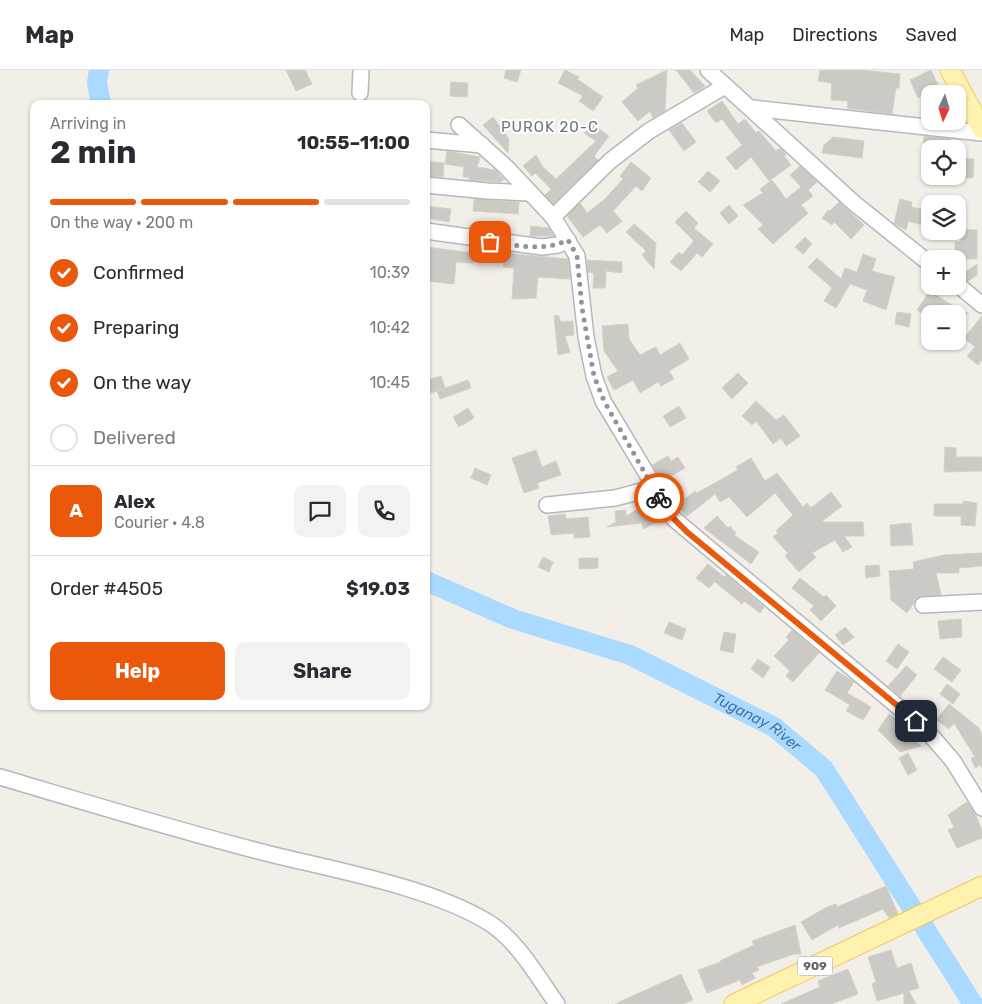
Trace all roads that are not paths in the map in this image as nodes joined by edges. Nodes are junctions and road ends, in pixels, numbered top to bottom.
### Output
1 (361, 70) edge
2 (708, 70) edge
3 (950, 70) edge
4 (725, 86) junction
5 (360, 94) dead end
6 (752, 108) junction
7 (459, 125) dead end
8 (982, 129) edge
9 (982, 133) edge
10 (430, 140) edge
11 (482, 145) junction
12 (430, 185) edge
13 (530, 193) junction
14 (552, 217) junction
15 (430, 232) edge
16 (568, 240) junction
17 (921, 257) edge
18 (966, 292) edge
19 (982, 306) edge
20 (653, 488) junction
21 (547, 505) dead end
22 (982, 602) edge
23 (923, 605) dead end
24 (0, 777) edge
25 (982, 808) edge
26 (982, 886) edge
27 (557, 1004) edge
28 (734, 1004) edge

1 - 5 street
2 - 4 street
3 - 8 main road
4 - 6 street
4 - 14 street
6 - 9 street
6 - 17 street
7 - 11 street
10 - 11 street
11 - 13 street
12 - 13 street
13 - 14 street
14 - 16 street
15 - 16 street
16 - 20 street
18 - 19 street
20 - 21 street
20 - 25 street
22 - 23 street
24 - 27 street
26 - 28 main road, 909

